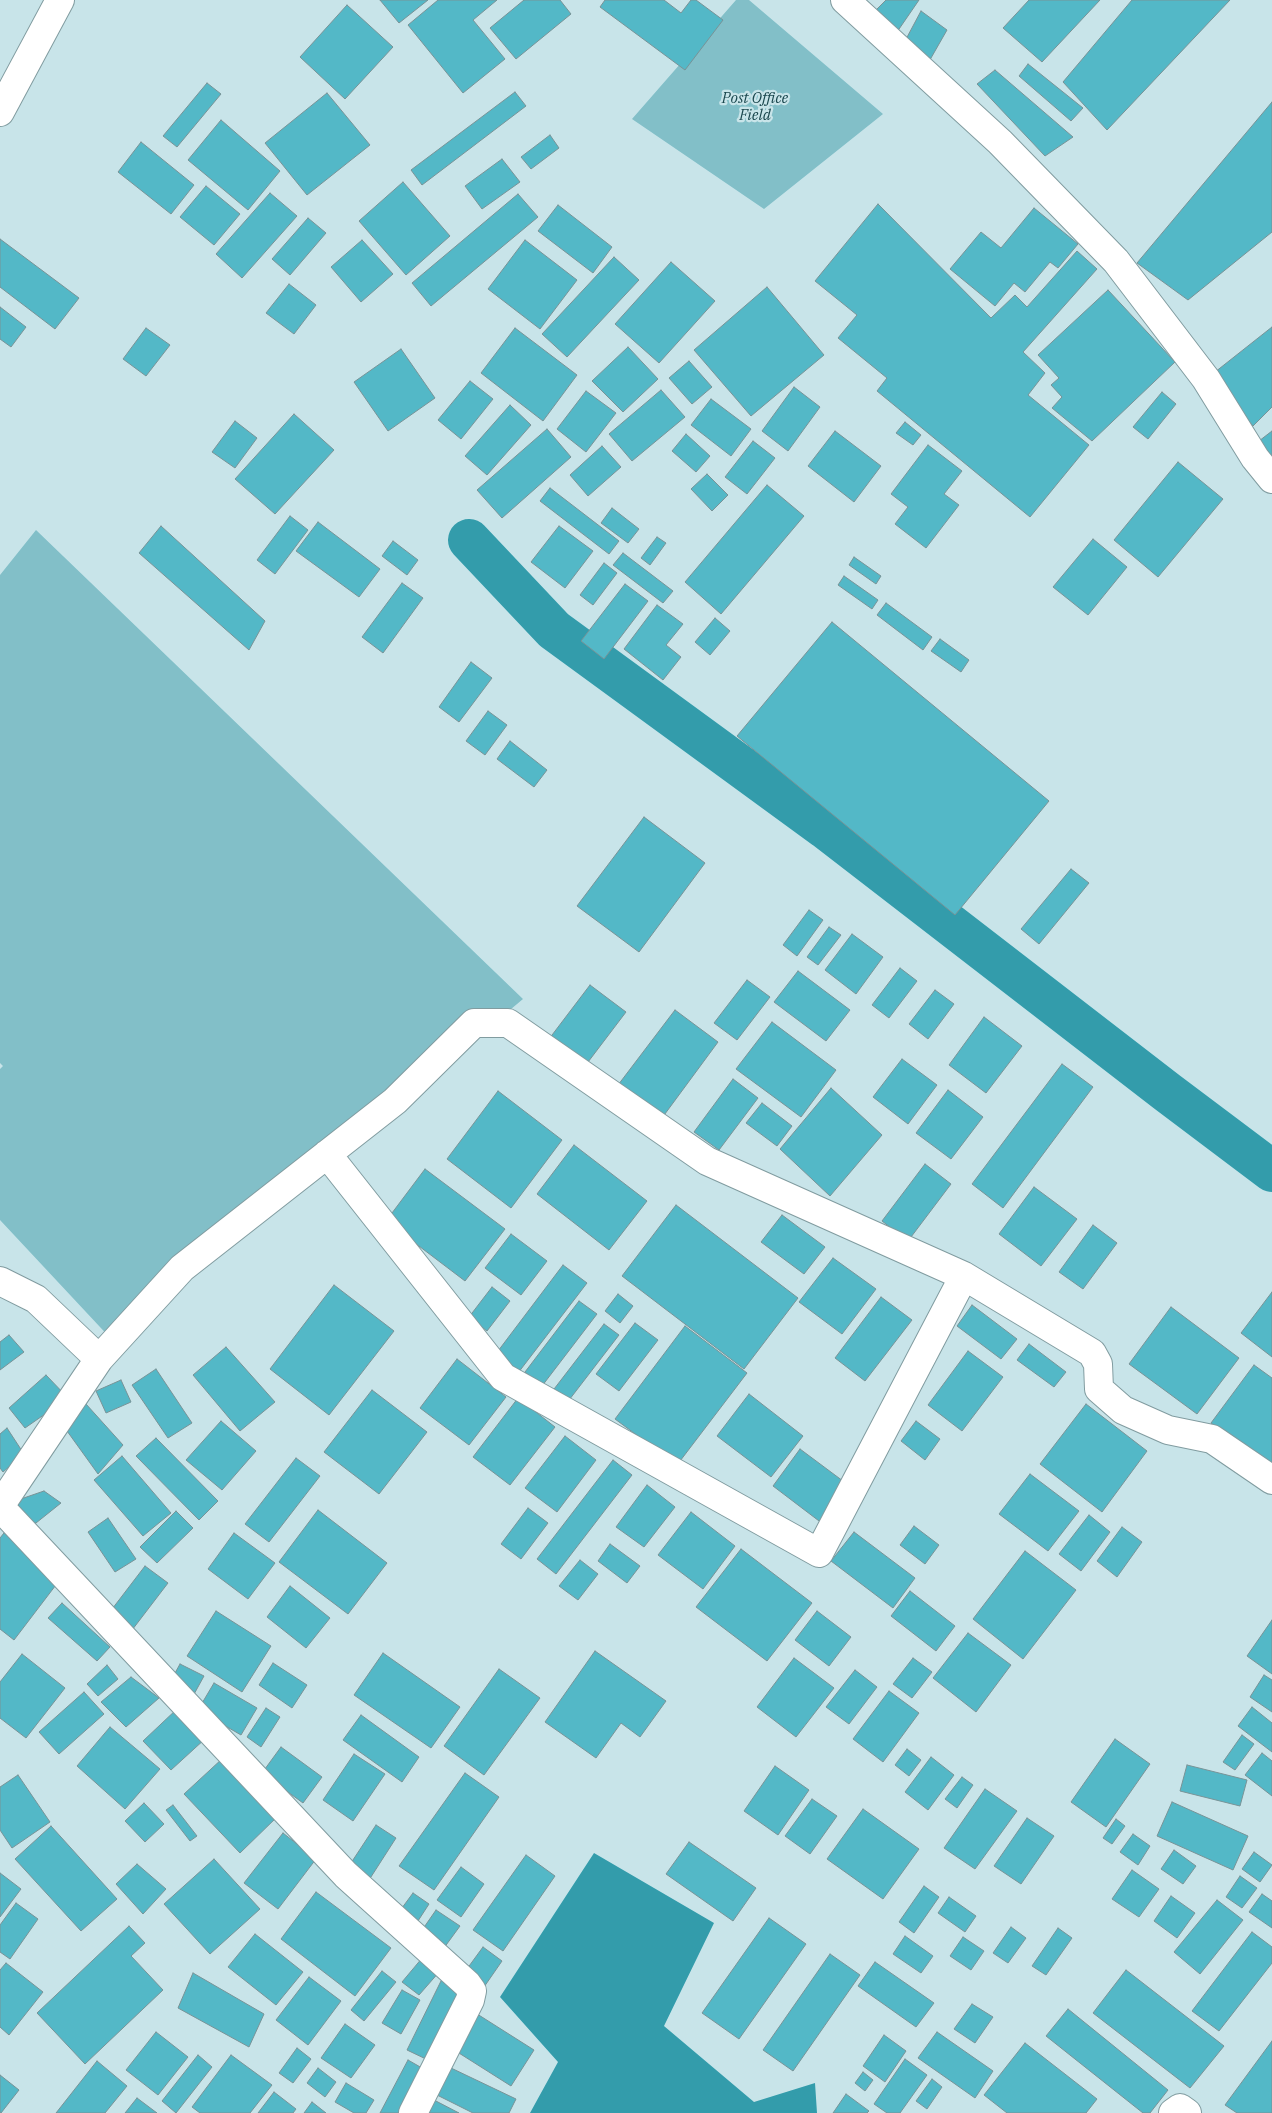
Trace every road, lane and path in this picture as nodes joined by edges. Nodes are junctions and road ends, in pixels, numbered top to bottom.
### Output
1 (60, 0) edge
2 (845, 0) edge
3 (0, 112) edge
4 (1272, 479) edge
5 (327, 1154) junction
6 (964, 1276) junction
7 (0, 1281) edge
8 (99, 1359) junction
9 (1272, 1480) edge
10 (0, 1506) edge
11 (414, 2113) edge
12 (1173, 2113) edge
13 (1187, 2113) edge

1 - 3 main road
2 - 4 main road
5 - 6 main road
5 - 6 main road
5 - 8 main road
6 - 9 main road
7 - 8 main road
8 - 10 main road
10 - 11 main road
12 - 13 main road

